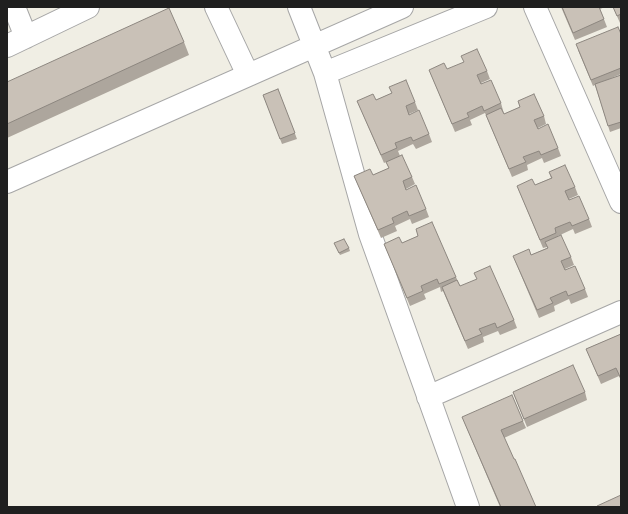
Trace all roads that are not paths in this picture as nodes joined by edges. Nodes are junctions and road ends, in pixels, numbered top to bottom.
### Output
1 (14, 7) edge
2 (88, 7) edge
3 (216, 7) edge
4 (299, 7) edge
5 (402, 7) edge
6 (486, 7) edge
7 (535, 7) edge
8 (26, 37) junction
9 (315, 45) junction
10 (7, 46) edge
11 (325, 73) junction
12 (248, 75) junction
13 (7, 182) edge
14 (621, 202) edge
15 (621, 312) edge
16 (428, 397) junction
17 (468, 507) edge

1 - 8 street
2 - 8 street
3 - 12 street
4 - 9 street
5 - 9 street
6 - 11 street
7 - 14 street
8 - 10 street
9 - 11 street
9 - 12 street
11 - 16 street
12 - 13 street
15 - 16 street
16 - 17 street

